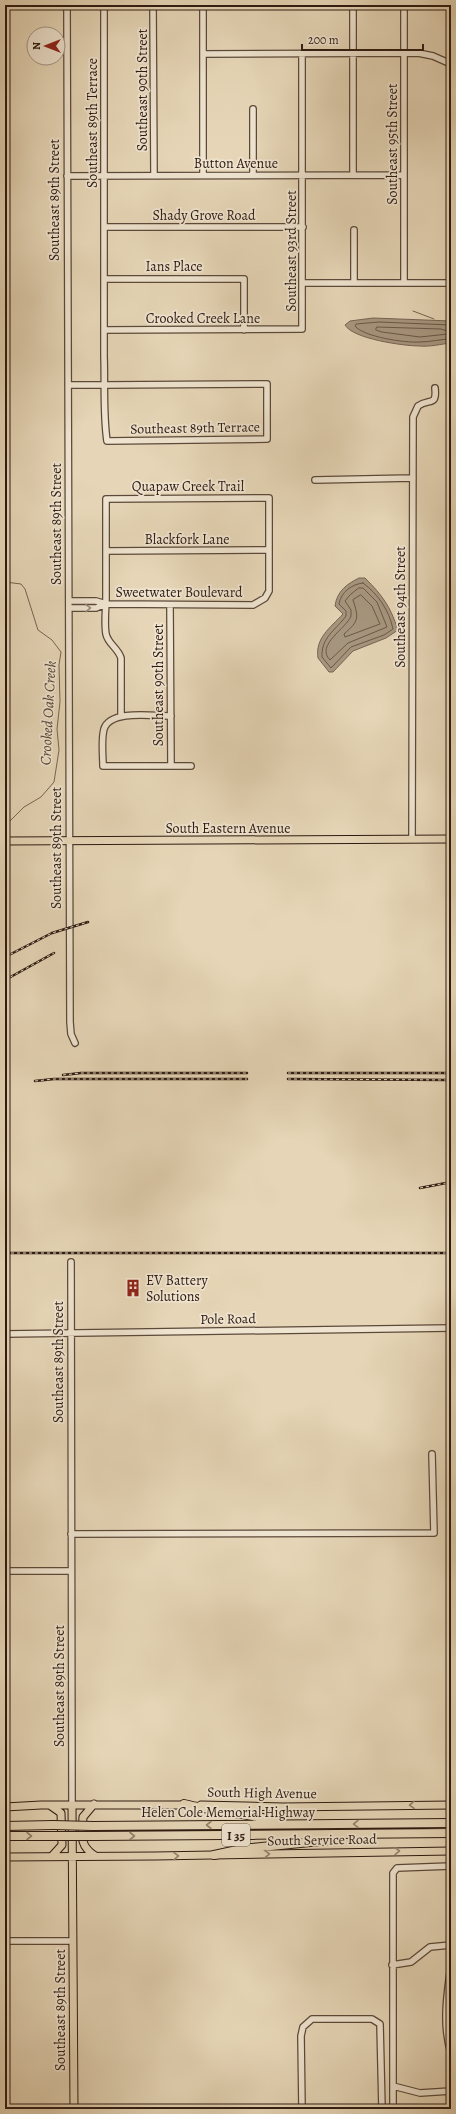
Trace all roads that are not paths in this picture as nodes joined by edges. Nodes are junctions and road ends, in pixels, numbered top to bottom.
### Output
1 (67, 5) edge
2 (104, 5) edge
3 (153, 5) edge
4 (203, 5) edge
5 (353, 5) edge
6 (404, 5) edge
7 (404, 53) junction
8 (203, 54) junction
9 (302, 54) junction
10 (353, 54) junction
11 (451, 56) edge
12 (450, 63) edge
13 (253, 109) dead end
14 (204, 175) junction
15 (253, 175) junction
16 (303, 175) junction
17 (353, 175) junction
18 (404, 175) junction
19 (67, 176) junction
20 (104, 176) junction
21 (154, 176) junction
22 (303, 226) junction
23 (104, 227) junction
24 (354, 230) dead end
25 (104, 279) junction
26 (354, 283) junction
27 (404, 283) junction
28 (451, 283) edge
29 (303, 284) junction
30 (302, 329) joint
31 (104, 330) junction
32 (244, 330) junction
33 (105, 384) junction
34 (68, 385) junction
35 (435, 388) dead end
36 (413, 478) junction
37 (315, 480) dead end
38 (269, 550) junction
39 (106, 551) junction
40 (69, 601) junction
41 (106, 604) junction
42 (170, 605) junction
43 (69, 608) junction
44 (121, 716) junction
45 (171, 716) junction
46 (171, 766) junction
47 (191, 766) dead end
48 (412, 839) junction
49 (451, 839) edge
50 (5, 842) edge
51 (70, 842) junction
52 (75, 1043) dead end
53 (71, 1262) dead end
54 (451, 1328) edge
55 (71, 1332) junction
56 (5, 1334) edge
57 (432, 1454) dead end
58 (71, 1534) junction
59 (5, 1571) edge
60 (71, 1571) junction
61 (94, 1804) junction
62 (184, 1804) junction
63 (49, 1805) junction
64 (72, 1805) junction
65 (451, 1805) edge
66 (5, 1807) edge
67 (451, 1823) edge
68 (290, 1825) junction
69 (5, 1826) edge
70 (451, 1833) edge
71 (379, 1834) junction
72 (5, 1836) edge
73 (451, 1851) edge
74 (214, 1855) junction
75 (5, 1856) edge
76 (52, 1856) junction
77 (73, 1857) junction
78 (95, 1857) junction
79 (451, 1866) edge
80 (5, 1941) edge
81 (73, 1941) junction
82 (451, 1945) edge
83 (392, 1965) junction
84 (451, 1965) edge
85 (449, 1996) edge
86 (451, 2053) edge
87 (393, 2086) junction
88 (451, 2091) edge
89 (74, 2109) edge
90 (302, 2109) edge
91 (382, 2109) edge
92 (393, 2109) edge

1 - 19 street, Southeast 89th Street
2 - 20 street, Southeast 89th Terrace
3 - 21 street, Southeast 90th Street
4 - 8 street
5 - 10 street
6 - 7 street, Southeast 95th Street
7 - 10 street
7 - 12 street
7 - 18 street, Southeast 95th Street
8 - 9 street
8 - 14 street
9 - 10 street
9 - 16 street, Southeast 93rd Street
10 - 17 street
11 - 12 street
13 - 15 street
14 - 15 street, Button Avenue
14 - 21 street, Button Avenue
15 - 16 street, Button Avenue
16 - 17 street, Button Avenue
16 - 22 street, Southeast 93rd Street
17 - 18 street, Button Avenue
18 - 27 street, Southeast 95th Street
19 - 20 street, Button Avenue
19 - 34 street, Southeast 89th Street
20 - 21 street, Button Avenue
20 - 23 street, Southeast 89th Terrace
22 - 23 street, Shady Grove Road
22 - 29 street, Southeast 93rd Street
23 - 25 street, Southeast 89th Terrace
24 - 26 street
25 - 31 street, Southeast 89th Terrace
25 - 32 street, Ians Place
26 - 27 street
26 - 29 street
27 - 28 street
29 - 30 street, Southeast 93rd Street
30 - 32 street, Crooked Creek Lane
31 - 32 street, Crooked Creek Lane
31 - 33 street, Southeast 89th Terrace
33 - 33 street, Southeast 89th Terrace
33 - 34 street, Southeast 89th Terrace
34 - 40 street, Southeast 89th Street
35 - 36 street, Southeast 94th Street
36 - 37 street
36 - 48 street, Southeast 94th Street
38 - 39 street, Blackfork Lane
38 - 39 street, Quapaw Creek Trail
38 - 42 street, Sweetwater Boulevard
39 - 41 street
40 - 41 street, Sweetwater Boulevard
40 - 43 street, Southeast 89th Street
41 - 42 street, Sweetwater Boulevard
43 -> 41 street, Sweetwater Boulevard
41 - 44 street
42 - 45 street, Southeast 90th Street
43 - 51 street, Southeast 89th Street
44 - 45 street
44 - 46 street
45 - 46 street, Southeast 90th Street
46 - 47 street
48 - 49 main road, South Eastern Avenue
48 - 51 main road, South Eastern Avenue
50 - 51 main road, South Eastern Avenue
51 - 52 street, Southeast 89th Street
53 - 55 street, Southeast 89th Street
54 - 55 street, Pole Road
55 - 56 street, Pole Road
55 - 58 street, Southeast 89th Street
57 - 58 street
58 - 60 street, Southeast 89th Street
59 - 60 street
60 - 64 street, Southeast 89th Street
61 - 62 main road, South High Avenue
61 - 64 main road, South High Avenue
61 - 78 main road
65 -> 62 main road, South High Avenue
62 - 68 highway
63 - 64 main road, South High Avenue
63 - 66 main road, South High Avenue
63 - 76 main road
64 - 77 main road, Southeast 89th Street
67 -> 68 highway, Helen Cole Memorial Highway / I 35
68 -> 69 highway, Helen Cole Memorial Highway / I 35, bridge
70 - 71 highway, Helen Cole Memorial Highway / I 35
72 -> 71 highway, Helen Cole Memorial Highway / I 35, bridge
71 - 74 highway
74 -> 73 main road, South Service Road
78 -> 74 main road, South Service Road
75 - 76 main road, South Service Road
76 - 77 main road, South Service Road
77 - 78 main road, South Service Road
77 - 81 main road, Southeast 89th Street
79 - 83 street
80 - 81 street
81 - 89 main road, Southeast 89th Street
82 - 83 street
83 - 87 street
84 - 85 street
85 - 86 street
87 - 88 street
87 - 92 street
90 - 91 street

